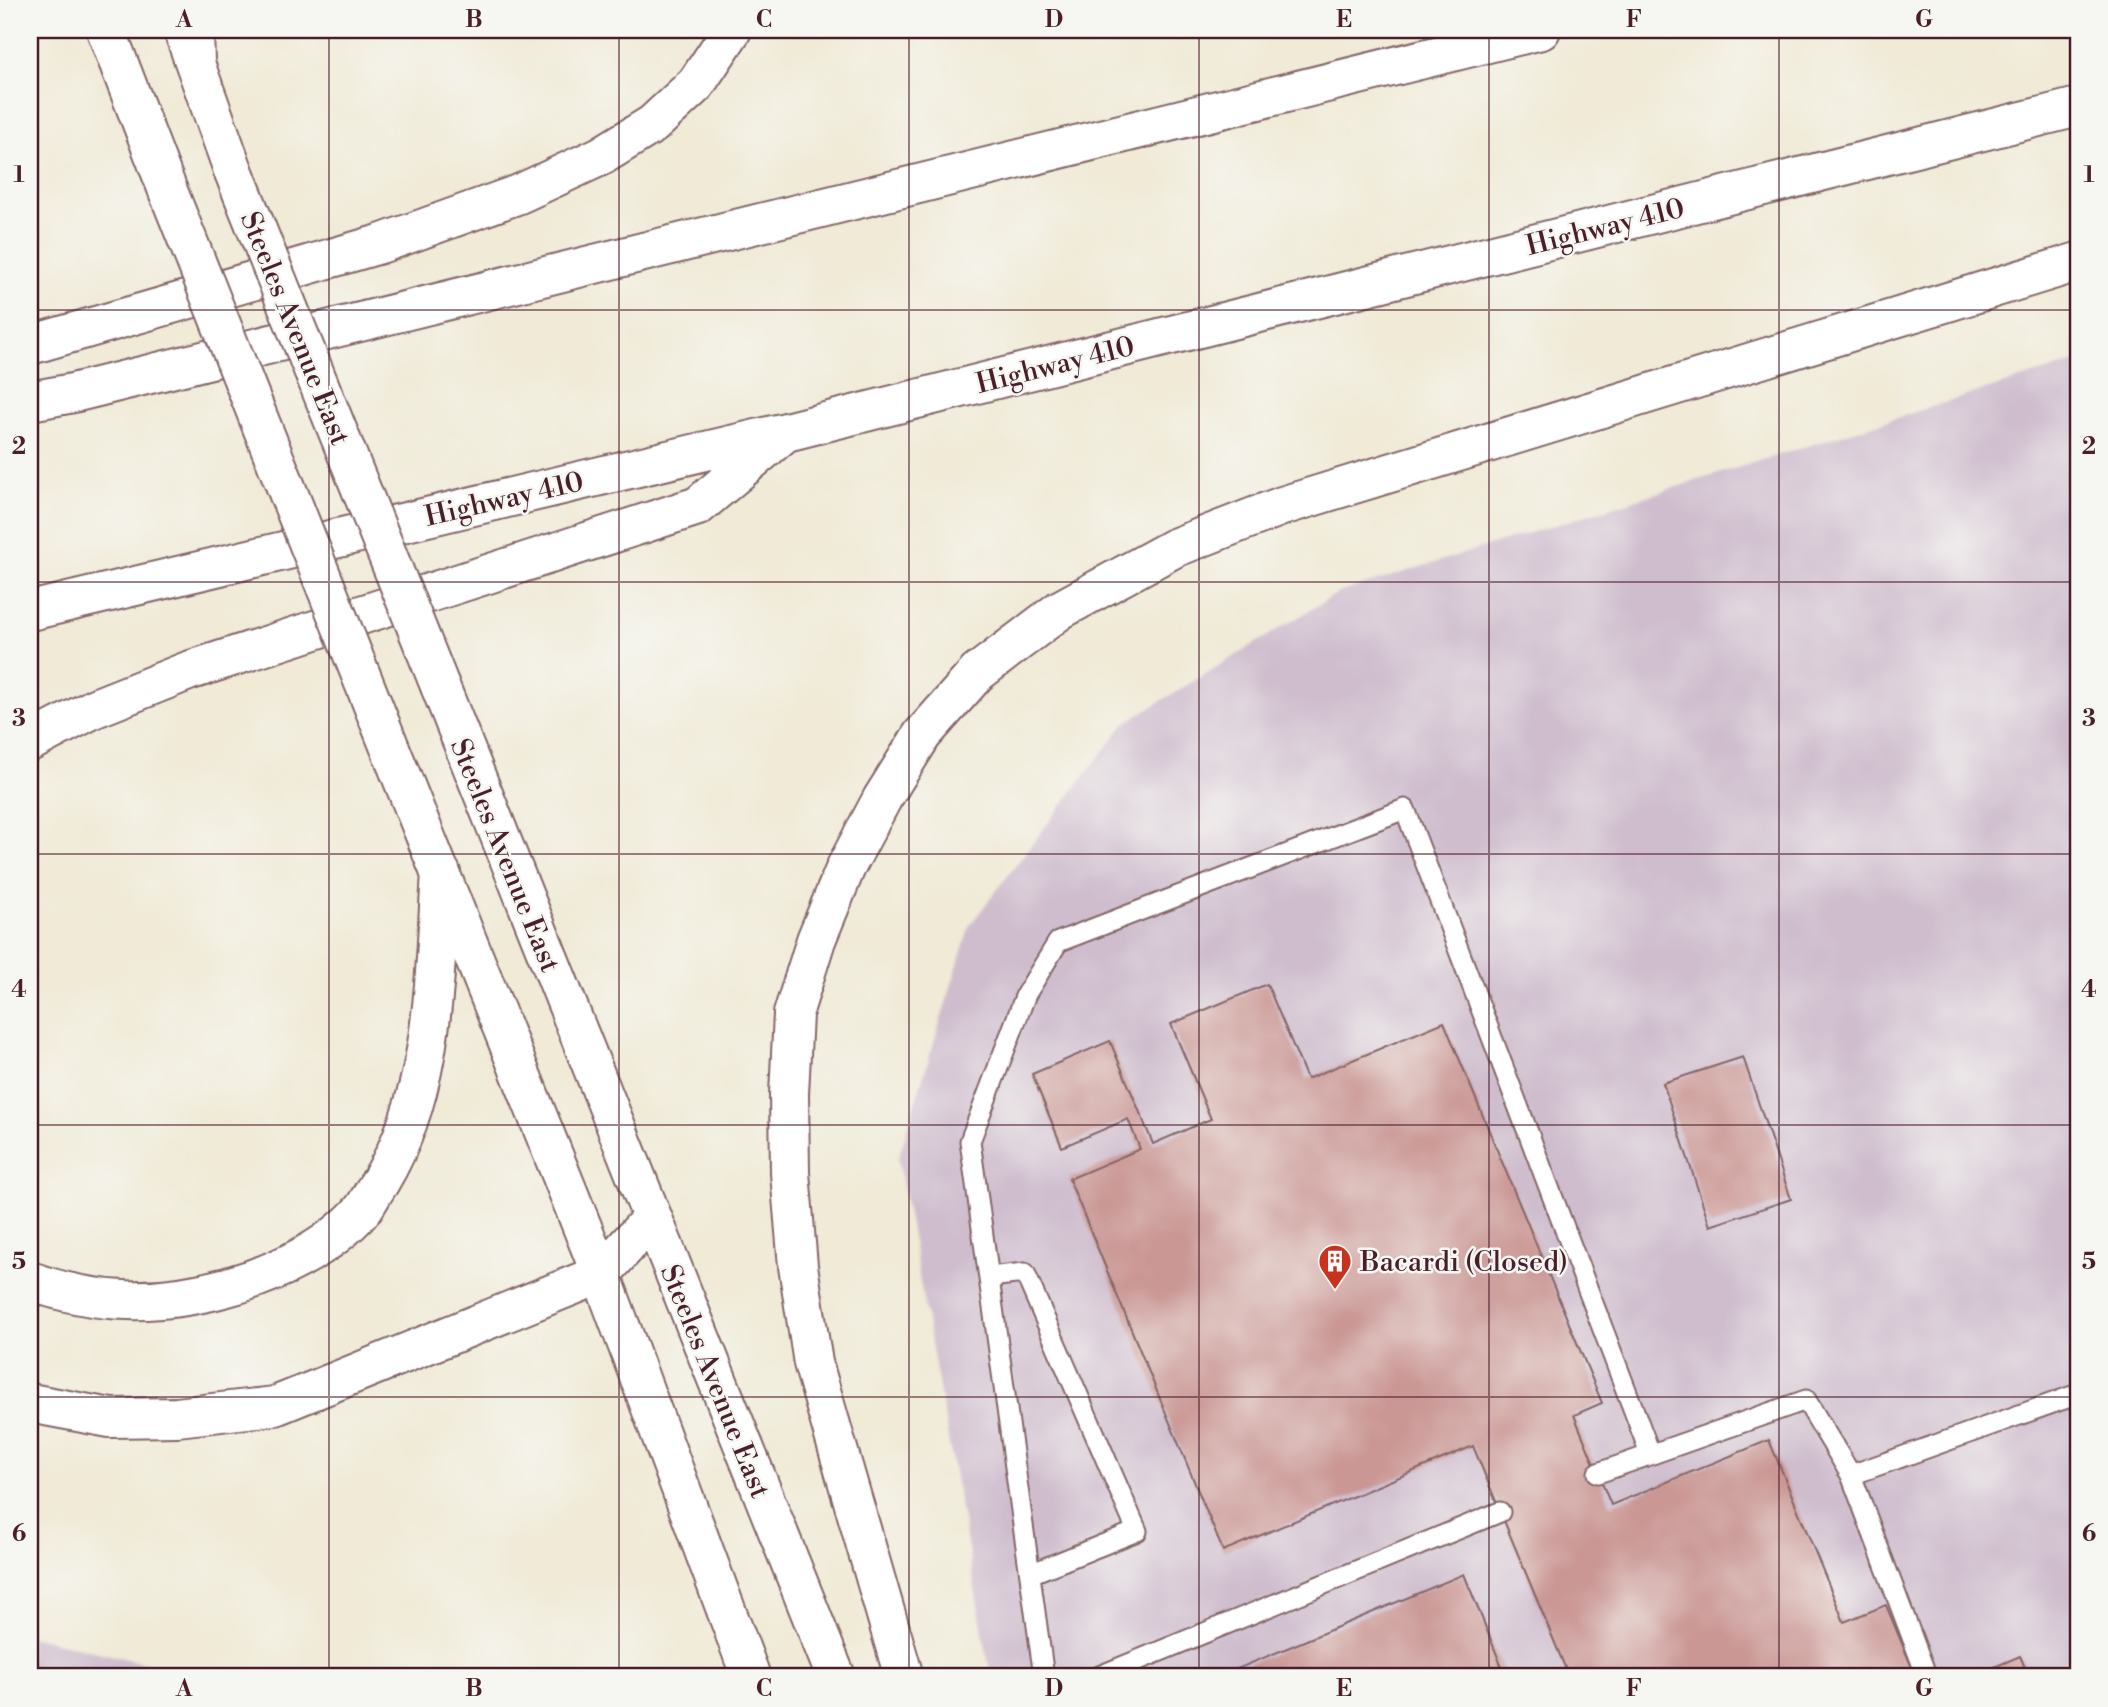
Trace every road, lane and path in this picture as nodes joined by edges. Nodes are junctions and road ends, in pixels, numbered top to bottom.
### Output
1 (106, 30) edge
2 (732, 30) edge
3 (1542, 30) edge
4 (190, 40) edge
5 (2078, 107) edge
6 (2078, 262) edge
7 (30, 345) edge
8 (30, 401) edge
9 (786, 432) junction
10 (30, 611) edge
11 (30, 742) edge
12 (441, 873) junction
13 (650, 1219) junction
14 (601, 1274) junction
15 (989, 1277) junction
16 (30, 1282) edge
17 (2078, 1394) edge
18 (30, 1403) edge
19 (1650, 1453) junction
20 (1598, 1473) dead end
21 (1852, 1475) junction
22 (1500, 1512) dead end
23 (1030, 1574) junction
24 (1103, 1676) edge
25 (751, 1677) edge
26 (835, 1677) edge
27 (904, 1677) edge
28 (1044, 1677) edge
29 (1927, 1677) edge

1 - 12 main road, bridge
2 - 7 main road
3 - 8 main road
4 - 13 main road, Steeles Avenue East, bridge
5 - 9 main road, Highway 410
6 - 27 main road
9 - 10 main road, Highway 410
9 - 11 main road
12 - 14 main road
12 - 16 main road
13 - 14 main road
13 - 26 main road, Steeles Avenue East
14 - 18 main road
14 - 25 main road
15 - 19 lane
15 - 23 lane
15 - 23 lane
17 - 21 lane
19 - 20 lane
19 - 21 lane
21 - 29 lane
22 - 24 lane
23 - 28 lane

